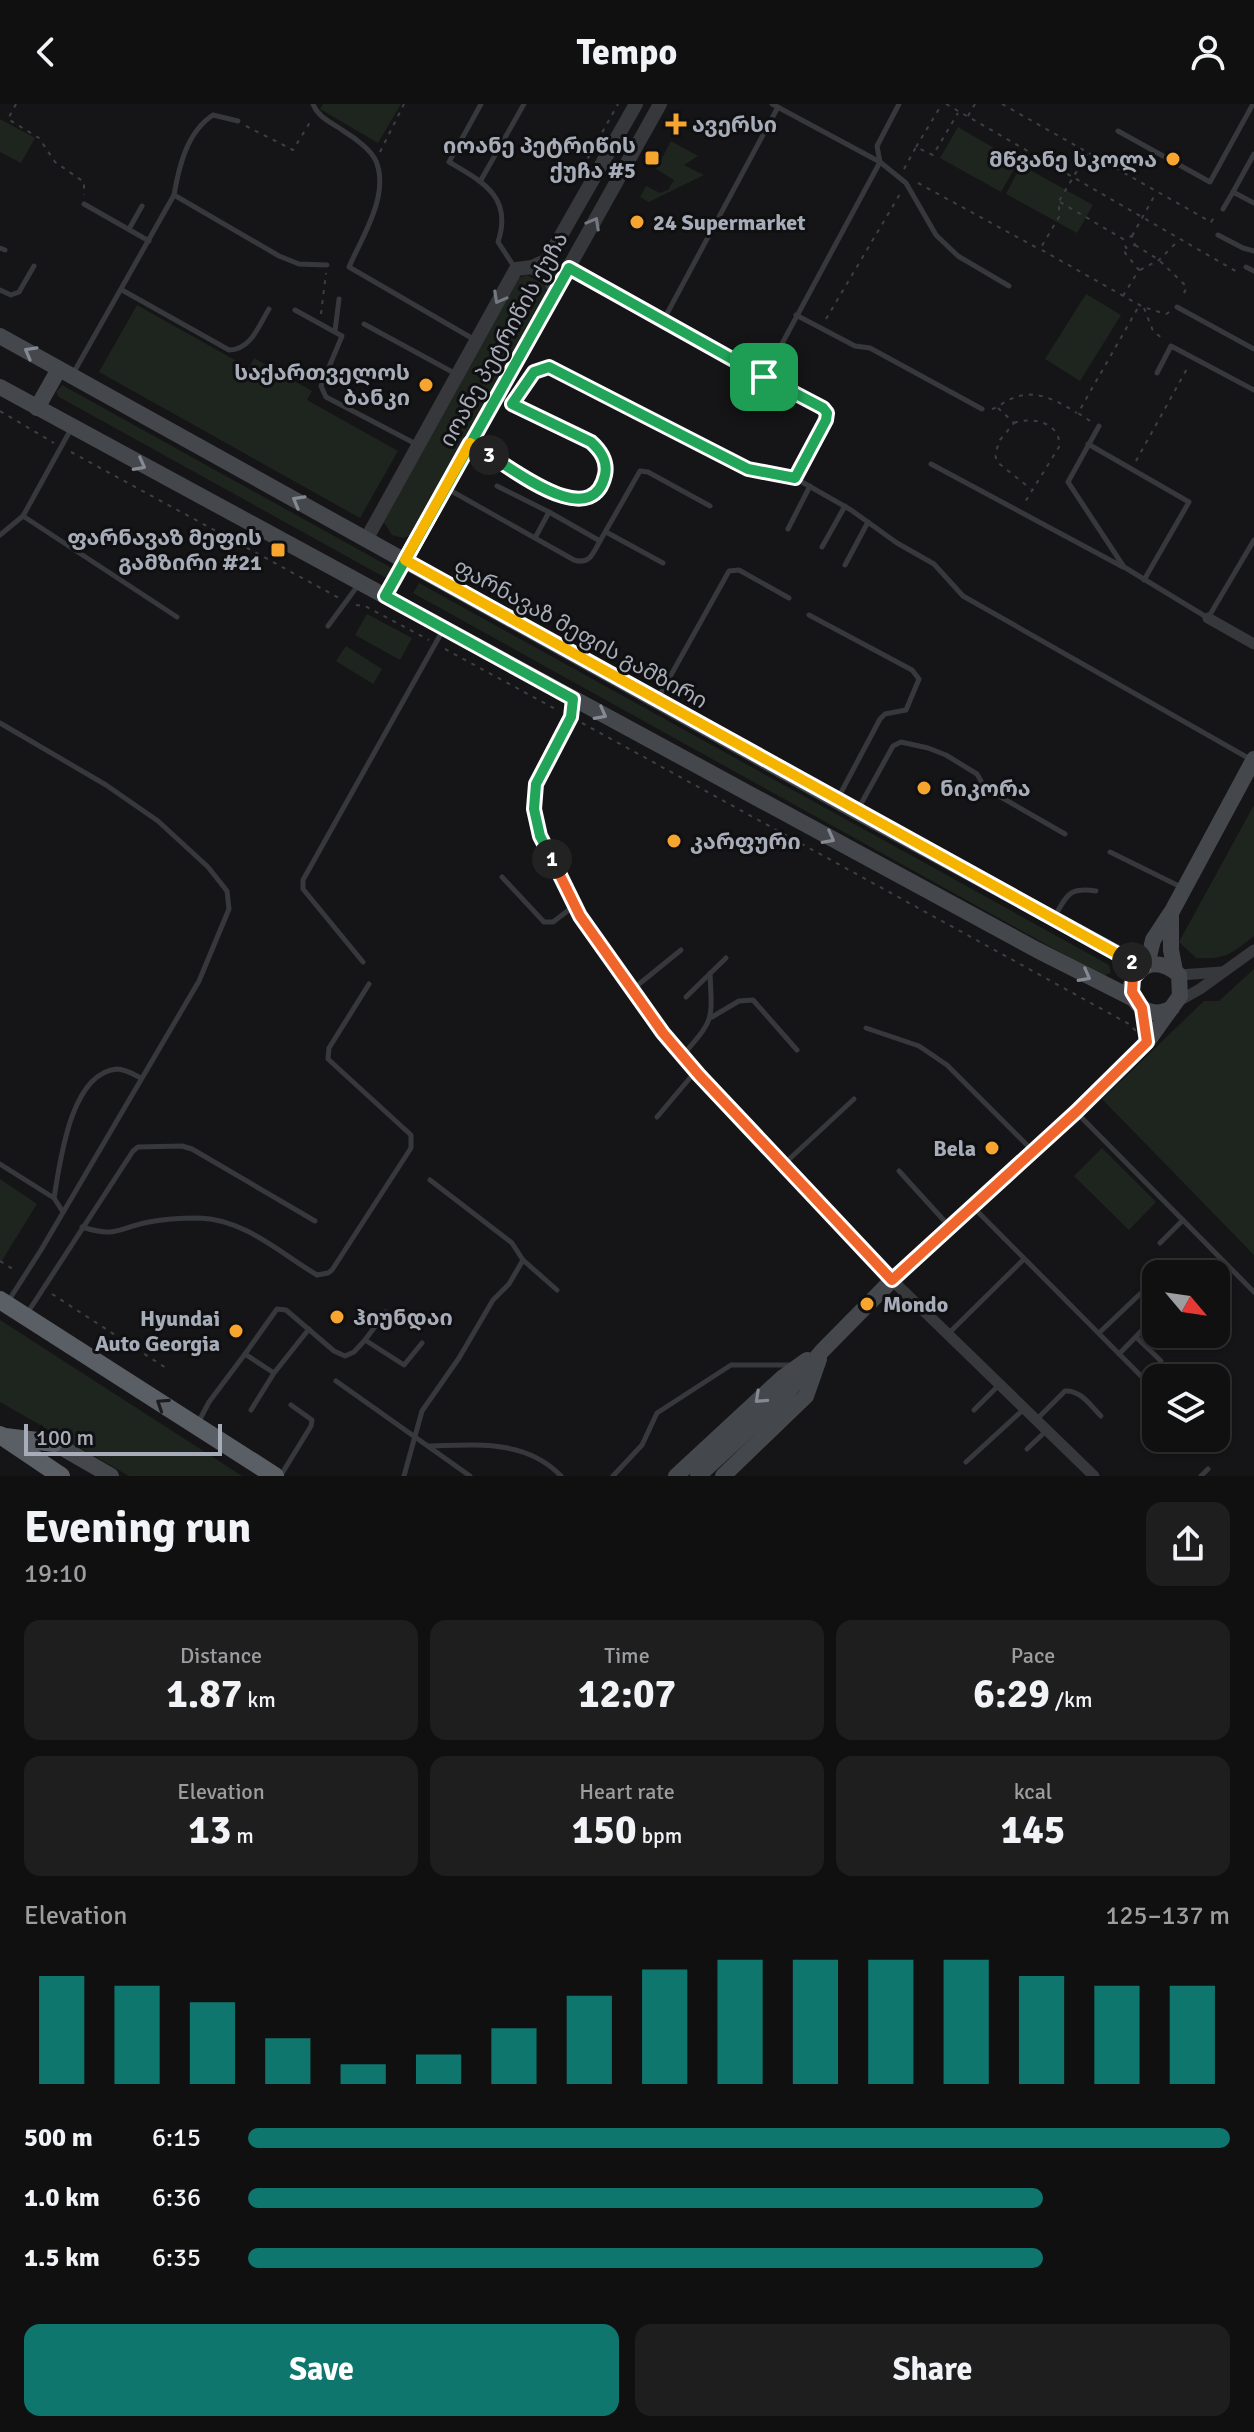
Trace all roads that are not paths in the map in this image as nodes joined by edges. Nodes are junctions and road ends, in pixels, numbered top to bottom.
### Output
1 (313, 104) edge
2 (320, 104) edge
3 (481, 104) edge
4 (524, 104) edge
5 (636, 104) edge
6 (660, 104) edge
7 (899, 104) edge
8 (1253, 104) edge
9 (775, 106) edge
10 (316, 112) junction
11 (238, 121) road end
12 (1118, 131) dead end
13 (1254, 154) edge
14 (880, 162) junction
15 (481, 180) junction
16 (1233, 192) junction
17 (174, 195) junction
18 (1254, 203) edge
19 (84, 204) road end
20 (142, 206) dead end
21 (1223, 209) road end
22 (129, 229) junction
23 (1218, 235) dead end
24 (149, 241) junction
25 (1254, 251) edge
26 (327, 265) road end
27 (34, 266) dead end
28 (532, 267) junction
29 (1246, 267) road end
30 (569, 268) junction
31 (516, 269) junction
32 (1254, 271) edge
33 (1009, 286) dead end
34 (0, 290) edge
35 (122, 290) junction
36 (555, 292) junction
37 (339, 299) dead end
38 (1177, 307) road end
39 (269, 309) dead end
40 (295, 310) dead end
41 (796, 315) junction
42 (663, 321) junction
43 (364, 324) dead end
44 (335, 331) junction
45 (0, 336) edge
46 (476, 341) junction
47 (1254, 349) edge
48 (66, 372) junction
49 (1157, 373) dead end
50 (457, 374) junction
51 (764, 377) junction
52 (0, 387) edge
53 (1254, 390) edge
54 (497, 396) junction
55 (512, 404) junction
56 (37, 408) junction
57 (982, 409) road end
58 (1099, 426) road end
59 (72, 428) junction
60 (470, 443) junction
61 (417, 444) junction
62 (1088, 444) junction
63 (931, 464) dead end
64 (795, 478) junction
65 (497, 486) dead end
66 (810, 486) junction
67 (446, 488) junction
68 (710, 506) dead end
69 (845, 506) junction
70 (549, 512) junction
71 (23, 516) junction
72 (868, 522) junction
73 (788, 529) dead end
74 (606, 532) junction
75 (0, 535) edge
76 (367, 538) junction
77 (535, 538) junction
78 (1254, 540) edge
79 (600, 541) junction
80 (822, 547) dead end
81 (405, 560) junction
82 (663, 563) dead end
83 (845, 565) dead end
84 (1124, 567) junction
85 (1144, 580) junction
86 (360, 583) junction
87 (385, 596) junction
88 (789, 598) dead end
89 (809, 615) dead end
90 (177, 617) dead end
91 (1208, 618) junction
92 (328, 626) dead end
93 (444, 630) junction
94 (1254, 644) edge
95 (573, 699) junction
96 (657, 700) junction
97 (0, 723) edge
98 (1254, 760) edge
99 (837, 801) junction
100 (857, 812) junction
101 (1065, 834) dead end
102 (1110, 852) dead end
103 (502, 877) dead end
104 (1184, 889) junction
105 (1096, 891) dead end
106 (575, 905) junction
107 (1171, 913) junction
108 (1053, 920) junction
109 (1153, 940) junction
110 (681, 950) dead end
111 (1254, 950) edge
112 (1109, 951) junction
113 (726, 958) dead end
114 (363, 962) dead end
115 (1145, 966) junction
116 (1223, 972) junction
117 (710, 973) junction
118 (1177, 973) junction
119 (369, 984) dead end
120 (632, 990) junction
121 (686, 997) dead end
122 (1138, 1004) junction
123 (1174, 1005) junction
124 (712, 1017) junction
125 (866, 1028) dead end
126 (1147, 1042) junction
127 (797, 1050) dead end
128 (683, 1056) junction
129 (696, 1071) junction
130 (141, 1078) junction
131 (854, 1099) dead end
132 (1076, 1112) junction
133 (657, 1117) dead end
134 (1033, 1150) junction
135 (0, 1164) edge
136 (784, 1165) junction
137 (899, 1171) dead end
138 (430, 1180) dead end
139 (54, 1198) junction
140 (971, 1205) junction
141 (63, 1212) junction
142 (1183, 1220) junction
143 (315, 1221) dead end
144 (82, 1227) junction
145 (949, 1227) junction
146 (1160, 1243) dead end
147 (1025, 1259) junction
148 (523, 1260) junction
149 (892, 1280) junction
150 (557, 1290) dead end
151 (1254, 1292) edge
152 (1140, 1294) dead end
153 (3, 1302) edge
154 (386, 1312) dead end
155 (26, 1316) junction
156 (309, 1329) junction
157 (1142, 1331) edge
158 (1099, 1333) junction
159 (948, 1334) junction
160 (1136, 1337) junction
161 (365, 1340) junction
162 (422, 1343) dead end
163 (822, 1351) junction
164 (245, 1354) junction
165 (1119, 1354) junction
166 (1161, 1361) dead end
167 (798, 1365) junction
168 (274, 1373) junction
169 (1142, 1377) edge
170 (336, 1381) dead end
171 (999, 1384) junction
172 (291, 1405) dead end
173 (1025, 1409) junction
174 (251, 1410) dead end
175 (974, 1410) dead end
176 (1101, 1416) dead end
177 (1036, 1420) junction
178 (197, 1425) junction
179 (1046, 1430) junction
180 (414, 1435) junction
181 (1, 1436) edge
182 (54, 1443) joint
183 (428, 1446) junction
184 (1027, 1449) dead end
185 (966, 1462) dead end
186 (1208, 1469) dead end
187 (725, 1475) edge
188 (61, 1476) edge
189 (111, 1476) edge
190 (278, 1476) edge
191 (404, 1476) edge
192 (470, 1476) edge
193 (561, 1476) edge
194 (613, 1476) edge
195 (676, 1476) edge
196 (698, 1476) edge
197 (1094, 1476) edge
198 (1201, 1476) edge

1 - 10 lane
2 - 10 lane
3 - 15 lane
4 - 15 lane
5 - 28 street, იოანე პეტრიწის ქუჩა
30 -> 6 street, იოანე პეტრიწის ქუჩა
7 - 14 lane
8 - 12 lane
9 - 14 lane
9 - 42 lane
10 - 46 lane
11 - 17 lane
13 - 16 lane
14 - 33 lane
14 - 41 lane
15 - 31 lane
16 - 18 lane
16 - 21 lane
17 - 24 lane
17 - 26 lane
19 - 22 lane
20 - 22 lane
22 - 24 lane
23 - 25 lane
24 - 35 lane
27 - 34 lane
28 - 31 street, იოანე პეტრიწის ქუჩა
28 - 36 street
29 - 32 lane
30 - 36 street, იოანე პეტრიწის ქუჩა
30 - 42 lane
31 -> 46 street, იოანე პეტრიწის ქუჩა
35 - 39 lane
35 - 48 lane
36 - 54 street, იოანე პეტრიწის ქუჩა
37 - 44 lane
38 - 47 lane
40 - 44 lane
41 - 51 lane
41 - 57 lane
42 - 51 lane
43 - 50 lane
44 - 61 lane
48 -> 45 main road, ფარნავაზ მეფის გამზირი
46 - 50 street, იოანე პეტრიწის ქუჩა
48 - 56 main road
76 -> 48 main road, ფარნავაზ მეფის გამზირი
49 - 53 lane
50 - 61 street, იოანე პეტრიწის ქუჩა
51 - 64 lane
52 - 56 main road
54 - 55 lane
54 - 60 street, იოანე პეტრიწის ქუჩა
55 - 60 lane
55 - 64 lane
56 - 59 main road
58 - 62 lane
59 - 71 lane
59 -> 86 main road
60 - 67 street, იოანე პეტრიწის ქუჩა
61 - 76 street, იოანე პეტრიწის ქუჩა
62 - 84 lane
62 - 85 lane
63 - 84 lane
64 - 66 lane
65 - 70 lane
66 - 69 lane
66 - 73 lane
67 - 77 lane
67 - 81 street, იოანე პეტრიწის ქუჩა
68 - 74 lane
69 - 72 lane
69 - 80 lane
70 - 77 lane
70 - 79 lane
71 - 75 lane
71 - 90 lane
72 - 83 lane
72 - 98 lane
74 - 79 lane
74 - 82 lane
76 - 81 main road, ფარნავაზ მეფის გამზირი
77 - 79 lane
78 - 91 lane
81 - 87 street, იოანე პეტრიწის ქუჩა
81 - 96 main road, ფარნავაზ მეფის გამზირი
84 - 85 lane
85 - 91 lane
86 - 87 main road
86 - 92 lane
87 - 93 main road
88 - 96 lane
89 - 99 lane
91 - 94 street
93 - 95 main road
93 - 114 lane
95 - 106 street
95 -> 122 main road
96 - 99 main road, ფარნავაზ მეფის გამზირი
97 - 130 lane
98 - 104 main road
99 - 100 main road, ფარნავაზ მეფის გამზირი
100 - 101 lane
100 - 108 main road, ფარნავაზ მეფის გამზირი
102 - 104 lane
103 - 106 lane
104 - 107 main road
105 - 108 lane
106 - 120 street
107 - 109 main road
107 - 118 main road
108 - 112 main road, ფარნავაზ მეფის გამზირი
109 - 112 main road
109 - 115 main road
110 - 120 lane
111 - 116 street
112 - 115 main road, ფარნავაზ მეფის გამზირი
113 - 117 lane
115 - 118 main road
115 - 122 main road
116 - 118 street
116 - 123 street
117 - 121 lane
117 - 124 lane
118 - 123 main road
119 - 144 lane
120 - 128 street
122 - 123 main road
122 - 126 main road
123 - 126 main road
124 - 127 lane
124 - 128 lane
125 - 134 lane
126 - 132 main road
128 - 129 street
129 - 133 lane
129 - 136 street
130 - 139 lane
130 - 141 lane
131 - 136 lane
132 - 134 main road
132 - 142 lane
134 - 140 main road
135 - 139 lane
136 - 149 street
137 - 145 lane
138 - 148 lane
139 - 141 lane
140 - 145 main road
140 - 147 lane
141 - 153 lane
142 - 146 lane
142 - 151 lane
143 - 144 lane
144 - 155 lane
145 - 149 main road
147 - 158 lane
147 - 159 lane
148 - 150 lane
148 - 180 lane
149 - 159 street
149 - 163 main road
152 - 158 lane
153 - 155 highway
154 - 161 lane
178 -> 155 highway
156 - 161 lane
156 - 164 lane
156 - 168 lane
157 - 160 lane
158 - 165 lane
159 - 171 street
160 - 165 lane
160 - 166 lane
161 - 162 lane
163 - 167 main road
163 - 187 main road
163 - 196 main road
164 - 168 lane
164 - 178 lane
165 - 169 lane
167 - 194 lane
167 -> 195 main road
168 - 174 lane
170 - 180 lane
171 - 173 street
171 - 175 lane
172 - 190 lane
173 - 177 street
173 - 185 lane
176 - 177 lane
177 - 179 street
178 - 190 highway
179 - 184 lane
179 - 197 street
180 - 183 lane
180 - 191 lane
181 - 182 highway
181 - 188 highway
182 - 189 main road
183 - 192 lane
183 - 193 lane
186 - 198 lane

